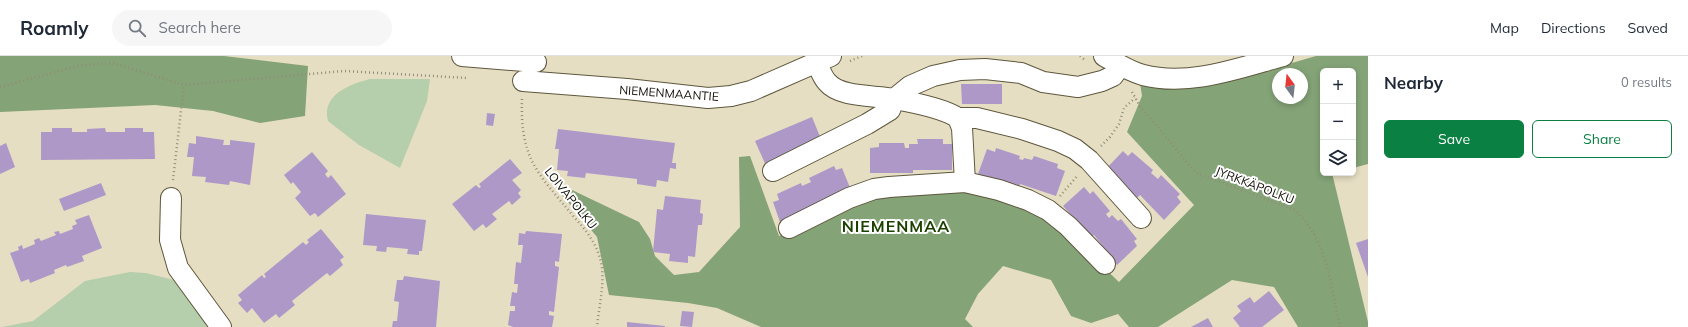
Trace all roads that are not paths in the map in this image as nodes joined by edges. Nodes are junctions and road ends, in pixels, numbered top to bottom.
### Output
1 (462, 56) edge
2 (1282, 56) edge
3 (536, 59) edge
4 (824, 60) edge
5 (1112, 61) edge
6 (894, 99) junction
7 (958, 118) junction
8 (773, 171) dead end
9 (965, 182) junction
10 (171, 198) road end
11 (1142, 218) dead end
12 (789, 228) dead end
13 (1105, 264) dead end
14 (221, 327) edge

1 - 3 street
2 - 5 street
3 - 4 street, NIEMENMAANTIE
4 - 6 street
5 - 6 street
6 - 7 street
6 - 8 street
7 - 9 street
7 - 11 street
9 - 12 street
9 - 13 street
10 - 14 street

